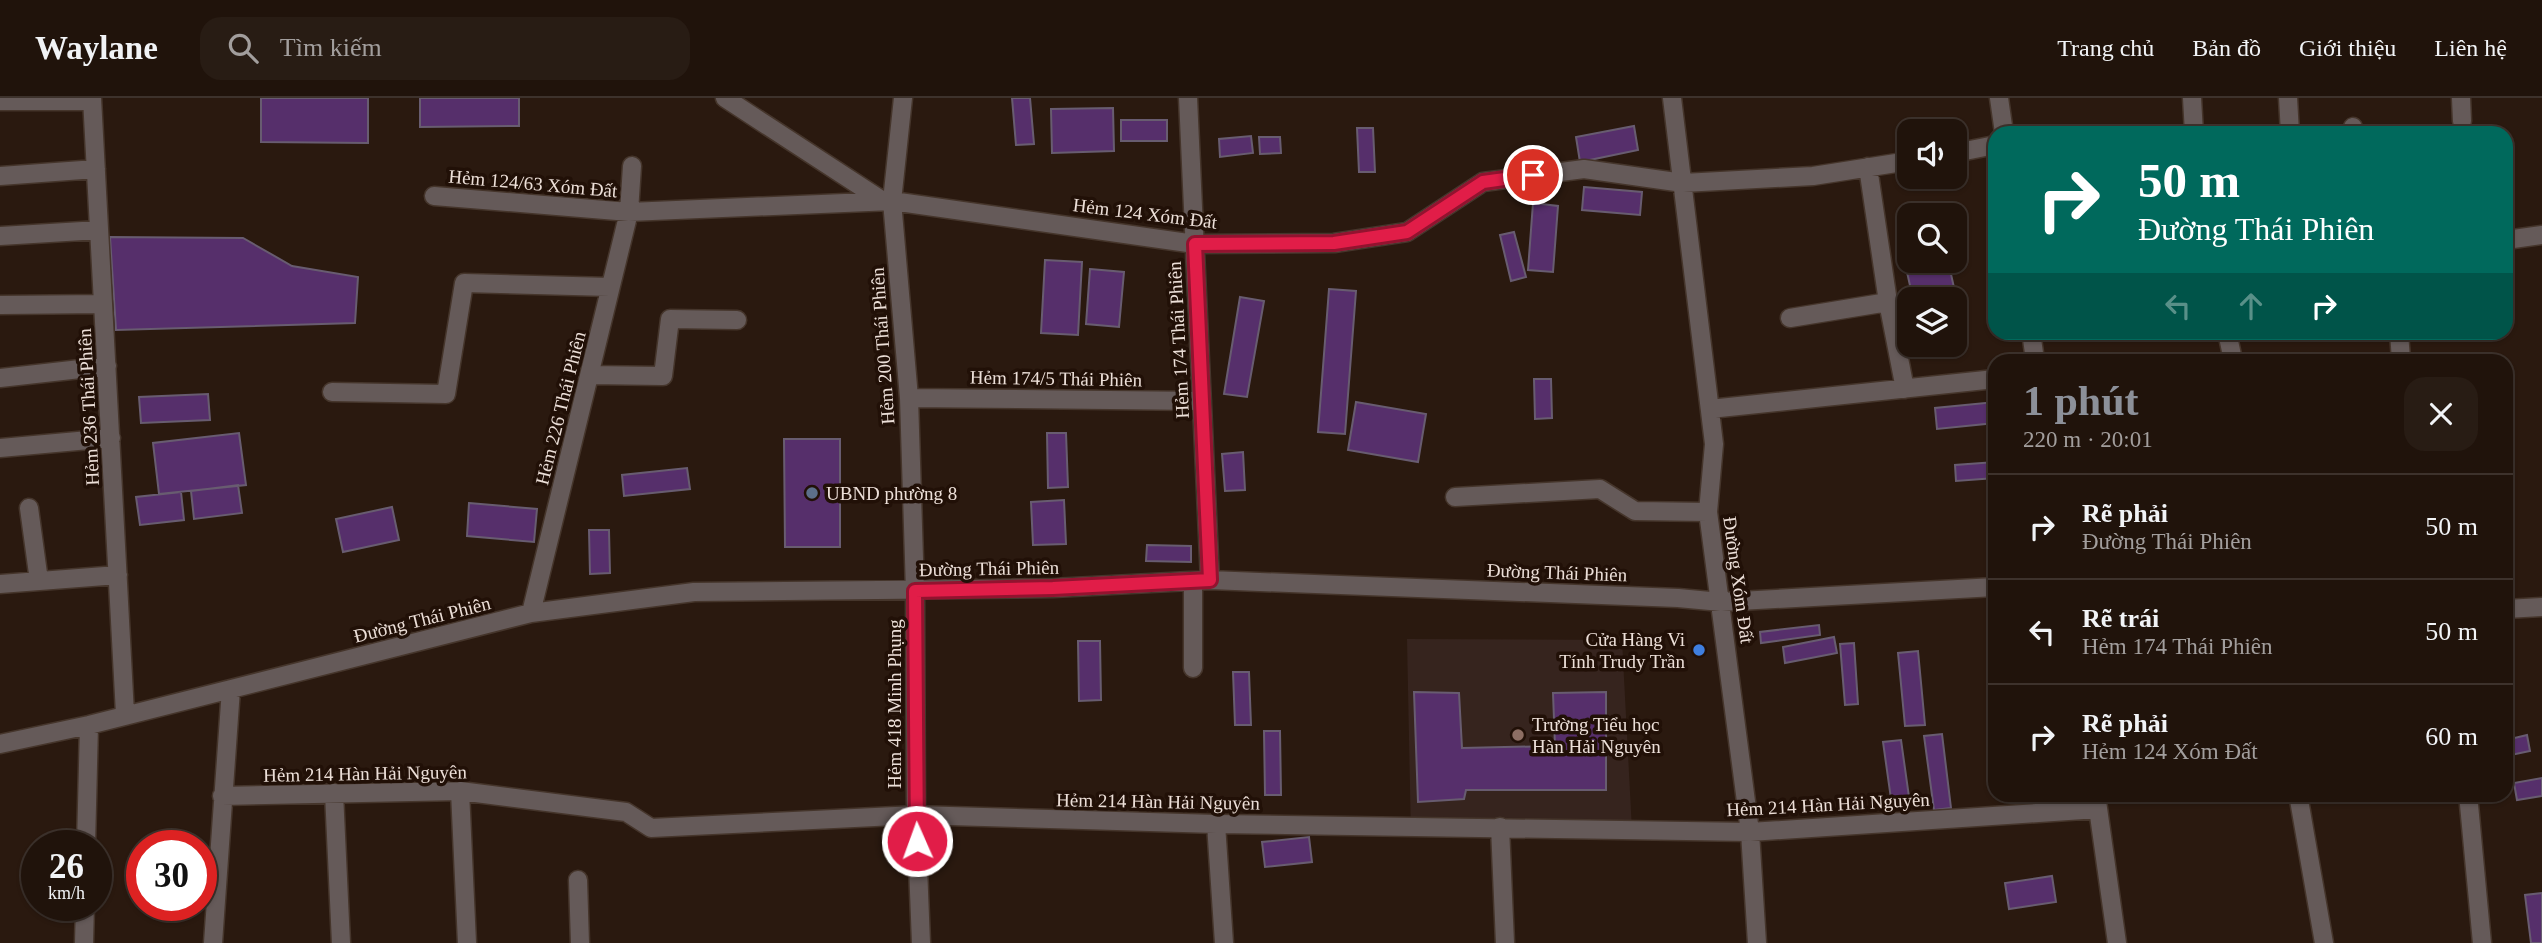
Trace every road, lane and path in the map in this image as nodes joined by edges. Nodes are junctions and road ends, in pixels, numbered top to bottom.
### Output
1 (725, 98) edge
2 (903, 98) edge
3 (1188, 98) edge
4 (1672, 98) edge
5 (1999, 98) edge
6 (2192, 98) edge
7 (2288, 98) edge
8 (2461, 98) edge
9 (92, 99) edge
10 (0, 101) edge
11 (2462, 121) dead end
12 (2003, 126) edge
13 (2194, 126) edge
14 (2290, 126) edge
15 (1988, 146) edge
16 (1967, 151) edge
17 (1897, 163) edge
18 (632, 166) dead end
19 (1868, 167) junction
20 (96, 169) junction
21 (0, 176) edge
22 (1683, 183) junction
23 (434, 196) dead end
24 (888, 201) junction
25 (629, 212) junction
26 (99, 230) junction
27 (2542, 235) edge
28 (0, 236) edge
29 (2513, 239) edge
30 (1195, 244) junction
31 (610, 287) junction
32 (1888, 302) junction
33 (103, 304) junction
34 (0, 305) edge
35 (1790, 318) dead end
36 (737, 320) dead end
37 (107, 366) junction
38 (590, 375) junction
39 (0, 378) edge
40 (1988, 380) edge
41 (1905, 389) junction
42 (332, 392) dead end
43 (909, 398) junction
44 (1202, 401) junction
45 (1710, 410) junction
46 (111, 438) junction
47 (0, 448) edge
48 (1455, 497) dead end
49 (29, 508) dead end
50 (1708, 512) junction
51 (118, 575) junction
52 (1202, 580) junction
53 (39, 581) junction
54 (0, 584) edge
55 (1988, 587) edge
56 (915, 591) junction
57 (1721, 602) junction
58 (2542, 607) edge
59 (2513, 609) edge
60 (531, 613) junction
61 (1193, 668) dead end
62 (230, 689) junction
63 (125, 715) junction
64 (89, 725) junction
65 (0, 744) edge
66 (460, 791) junction
67 (334, 793) junction
68 (222, 796) junction
69 (2097, 802) edge
70 (2299, 802) edge
71 (2469, 802) edge
72 (916, 815) junction
73 (1216, 824) junction
74 (1500, 827) junction
75 (86, 830) edge
76 (1751, 832) junction
77 (578, 880) dead end
78 (85, 921) edge
79 (84, 943) edge
80 (213, 943) edge
81 (341, 943) edge
82 (467, 943) edge
83 (580, 943) edge
84 (921, 943) edge
85 (1224, 943) edge
86 (1505, 943) edge
87 (1757, 943) edge
88 (2117, 943) edge
89 (2324, 943) edge
90 (2482, 943) edge

1 - 24 street
2 - 24 street, Hẻm 200 Thái Phiên
3 - 30 street, Hẻm 174 Thái Phiên
4 - 22 street, Đường Xóm Đất
5 - 12 street
6 - 13 street
7 - 14 street
8 - 11 street
9 - 10 street
9 - 20 street, Hẻm 236 Thái Phiên
15 - 16 street
17 - 19 street, Hẻm 124 Xóm Đất
18 - 25 street, Hẻm 226 Thái Phiên
19 - 22 street, Hẻm 124 Xóm Đất
19 - 32 street
20 - 21 street
20 - 26 street, Hẻm 236 Thái Phiên
22 - 30 street, Hẻm 124 Xóm Đất
22 - 45 street, Đường Xóm Đất
23 - 25 street, Hẻm 124/63 Xóm Đất
24 - 25 street, Hẻm 124 Xóm Đất
24 - 30 street, Hẻm 124 Xóm Đất
24 - 43 street, Hẻm 200 Thái Phiên
25 - 31 street, Hẻm 226 Thái Phiên
26 - 28 street
26 - 33 street, Hẻm 236 Thái Phiên
27 - 29 street
30 - 44 street, Hẻm 174 Thái Phiên
31 - 38 street, Hẻm 226 Thái Phiên
31 - 42 street
32 - 35 street
32 - 41 street
33 - 34 street
33 - 37 street, Hẻm 236 Thái Phiên
36 - 38 street
37 - 39 street
37 - 46 street, Hẻm 236 Thái Phiên
38 - 60 street, Hẻm 226 Thái Phiên
40 - 41 street
41 - 45 street
43 - 44 street, Hẻm 174/5 Thái Phiên
43 - 56 street, Hẻm 200 Thái Phiên
44 - 52 street, Hẻm 174 Thái Phiên
45 - 50 street, Đường Xóm Đất
46 - 47 street
46 - 51 street, Hẻm 236 Thái Phiên
48 - 50 street
49 - 53 street
50 - 57 street, Đường Xóm Đất
51 - 53 street
51 - 63 street, Hẻm 236 Thái Phiên
52 - 56 street, Đường Thái Phiên
52 - 57 street, Đường Thái Phiên
52 - 61 street, Hẻm 174 Thái Phiên
53 - 54 street
55 - 57 street, Đường Thái Phiên
56 - 60 street, Đường Thái Phiên
56 - 72 street, Hẻm 418 Minh Phụng
57 - 76 street, Đường Xóm Đất
58 - 59 street
60 - 62 street, Đường Thái Phiên
62 - 63 street, Đường Thái Phiên
62 - 68 street
63 - 64 street, Đường Thái Phiên
64 - 65 street, Đường Thái Phiên
64 - 75 street
66 - 67 street, Hẻm 214 Hàn Hải Nguyên
66 - 72 street, Hẻm 214 Hàn Hải Nguyên
66 - 82 street
67 - 68 street, Hẻm 214 Hàn Hải Nguyên
67 - 81 street
68 - 80 street
69 - 76 street, Hẻm 214 Hàn Hải Nguyên
69 - 88 street
70 - 89 street
71 - 90 street
72 - 73 street, Hẻm 214 Hàn Hải Nguyên
72 - 84 street, Hẻm 418 Minh Phụng
73 - 74 street, Hẻm 214 Hàn Hải Nguyên
73 - 85 street
74 - 76 street, Hẻm 214 Hàn Hải Nguyên
74 - 86 street
76 - 87 street, Đường Xóm Đất
77 - 83 street
78 - 79 street

